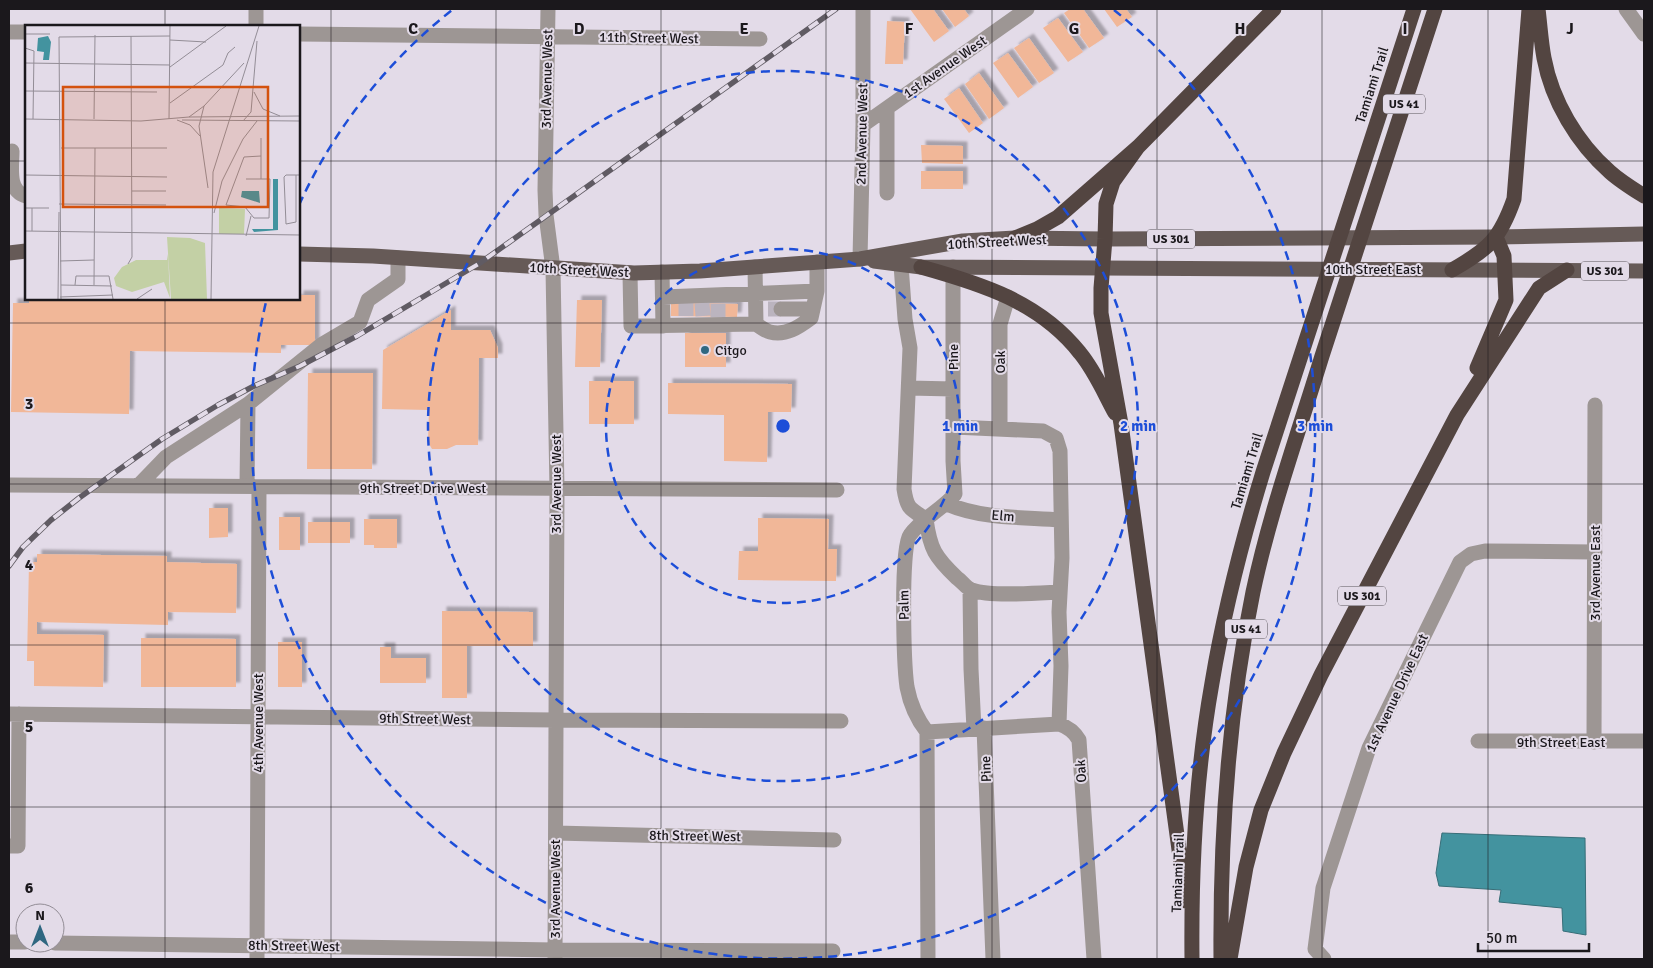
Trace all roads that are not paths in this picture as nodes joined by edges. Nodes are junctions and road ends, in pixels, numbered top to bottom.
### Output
1 (256, 9) edge
2 (548, 9) edge
3 (863, 9) edge
4 (1027, 9) edge
5 (1274, 9) edge
6 (1414, 9) edge
7 (1435, 9) edge
8 (1529, 9) edge
9 (1538, 9) edge
10 (1626, 9) edge
11 (256, 25) edge
12 (9, 32) edge
13 (25, 32) edge
14 (300, 34) edge
15 (1644, 34) edge
16 (548, 36) junction
17 (760, 39) dead end
18 (887, 108) junction
19 (863, 125) junction
20 (1138, 147) junction
21 (16, 151) edge
22 (887, 193) dead end
23 (25, 196) edge
24 (1644, 196) edge
25 (1644, 234) edge
26 (1496, 237) junction
27 (1015, 238) junction
28 (1105, 239) junction
29 (25, 252) edge
30 (9, 253) edge
31 (300, 254) edge
32 (398, 258) junction
33 (860, 260) junction
34 (817, 262) junction
35 (901, 265) junction
36 (755, 267) junction
37 (921, 267) joint
38 (1102, 268) junction
39 (553, 269) junction
40 (1452, 270) junction
41 (1505, 270) junction
42 (1567, 270) junction
43 (1644, 271) edge
44 (662, 272) junction
45 (953, 272) junction
46 (630, 273) junction
47 (817, 291) junction
48 (755, 293) junction
49 (1008, 296) junction
50 (663, 297) junction
51 (813, 309) junction
52 (686, 310) junction
53 (702, 310) junction
54 (718, 310) junction
55 (765, 313) junction
56 (663, 326) junction
57 (909, 388) junction
58 (953, 389) junction
59 (248, 404) junction
60 (1595, 405) dead end
61 (1456, 415) junction
62 (1121, 424) junction
63 (954, 427) junction
64 (1000, 428) junction
65 (9, 485) edge
66 (138, 486) junction
67 (253, 487) junction
68 (557, 489) junction
69 (837, 490) dead end
70 (947, 504) junction
71 (926, 519) junction
72 (1061, 520) junction
73 (1595, 552) junction
74 (970, 590) junction
75 (1060, 592) junction
76 (14, 714) edge
77 (259, 718) junction
78 (555, 720) junction
79 (840, 721) dead end
80 (1059, 724) junction
81 (979, 728) junction
82 (928, 732) junction
83 (1478, 741) dead end
84 (1594, 742) junction
85 (1644, 742) edge
86 (556, 833) junction
87 (834, 840) dead end
88 (9, 846) edge
89 (65, 943) edge
90 (834, 951) dead end
91 (257, 952) edge
92 (1192, 952) edge
93 (555, 955) edge
94 (743, 955) edge
95 (928, 959) edge
96 (993, 959) edge
97 (1094, 959) edge
98 (1221, 959) edge
99 (1230, 959) edge
100 (1324, 959) edge

1 - 11 street
2 - 16 street, 3rd Avenue West
3 - 19 street, 2nd Avenue West
4 - 18 street, 1st Avenue West
5 - 20 highway
6 - 92 highway, Tamiami Trail / US 41
7 - 98 highway, US 41
8 - 26 highway
9 - 24 highway
10 - 15 street
12 - 13 street
14 - 16 street, 11th Street West
16 - 17 street, 11th Street West
16 - 39 street, 3rd Avenue West
18 - 19 street, 1st Avenue West
18 - 22 street
19 - 33 street, 2nd Avenue West
20 - 27 highway
20 - 28 highway
21 - 23 street
25 - 26 main road, US 301
26 - 28 main road, US 301
26 - 40 highway
26 - 41 highway
27 - 28 main road, 10th Street West
27 - 33 main road, 10th Street West
28 - 38 highway
29 - 30 main road
31 - 32 main road, 10th Street West
32 - 39 main road, 10th Street West
32 - 59 street
33 - 34 main road, 10th Street West
33 - 35 main road, 10th Street West
34 - 36 main road, 10th Street West
34 - 47 street
35 - 37 main road, 10th Street West
35 - 57 street
36 - 44 main road, 10th Street West
36 - 48 street
37 - 45 highway
38 - 40 main road, 10th Street East
38 - 45 main road, 10th Street West
38 - 62 highway
39 - 46 main road, 10th Street West
39 - 68 street, 3rd Avenue West
40 - 41 main road, 10th Street East
41 - 42 main road, 10th Street East
41 - 61 highway
42 - 43 main road, 10th Street East / US 301
42 - 61 highway, US 301
44 - 46 main road, 10th Street West
44 - 50 street
45 - 49 highway
45 - 58 street, Pine
46 - 56 street
47 - 48 street
47 - 51 street
48 - 54 street
48 - 55 street
49 - 62 highway
49 - 64 street, Oak
50 - 52 street
50 - 56 street
51 - 55 street
51 - 55 street
52 - 53 street
52 - 53 street
52 - 56 street
53 - 54 street
53 - 54 street
54 - 55 street
57 - 58 street
57 - 71 street
58 - 63 street, Pine
59 - 66 street
59 - 67 street, 4th Avenue West
60 - 73 street, 3rd Avenue East
61 - 99 highway, US 301
62 - 92 highway
63 - 64 street
63 - 70 street, Pine
64 - 72 street
65 - 66 street, 9th Street Drive West
66 - 67 street, 9th Street Drive West
67 - 68 street, 9th Street Drive West
67 - 77 street, 4th Avenue West
68 - 69 street, 9th Street Drive West
68 - 78 street, 3rd Avenue West
70 - 71 street, Palm
70 - 72 street, Elm
71 - 74 street
71 - 82 street, Palm
72 - 75 street
73 - 84 street, 3rd Avenue East
73 - 100 street, 1st Avenue Drive East
74 - 75 street
74 - 81 street, Pine
75 - 80 street
76 - 77 street, 9th Street West
76 - 88 street
77 - 78 street, 9th Street West
77 - 91 street, 4th Avenue West
78 - 79 street, 9th Street West
78 - 86 street, 3rd Avenue West
80 - 81 street
80 - 97 street, Oak
81 - 82 street
81 - 96 street, Pine
82 - 95 street
83 - 84 street, 9th Street East
84 - 85 street, 9th Street East
86 - 87 street, 8th Street West
86 - 93 street, 3rd Avenue West
89 - 91 street, 8th Street West
90 - 94 street, 8th Street West
91 - 93 street, 8th Street West
93 - 94 street, 8th Street West

